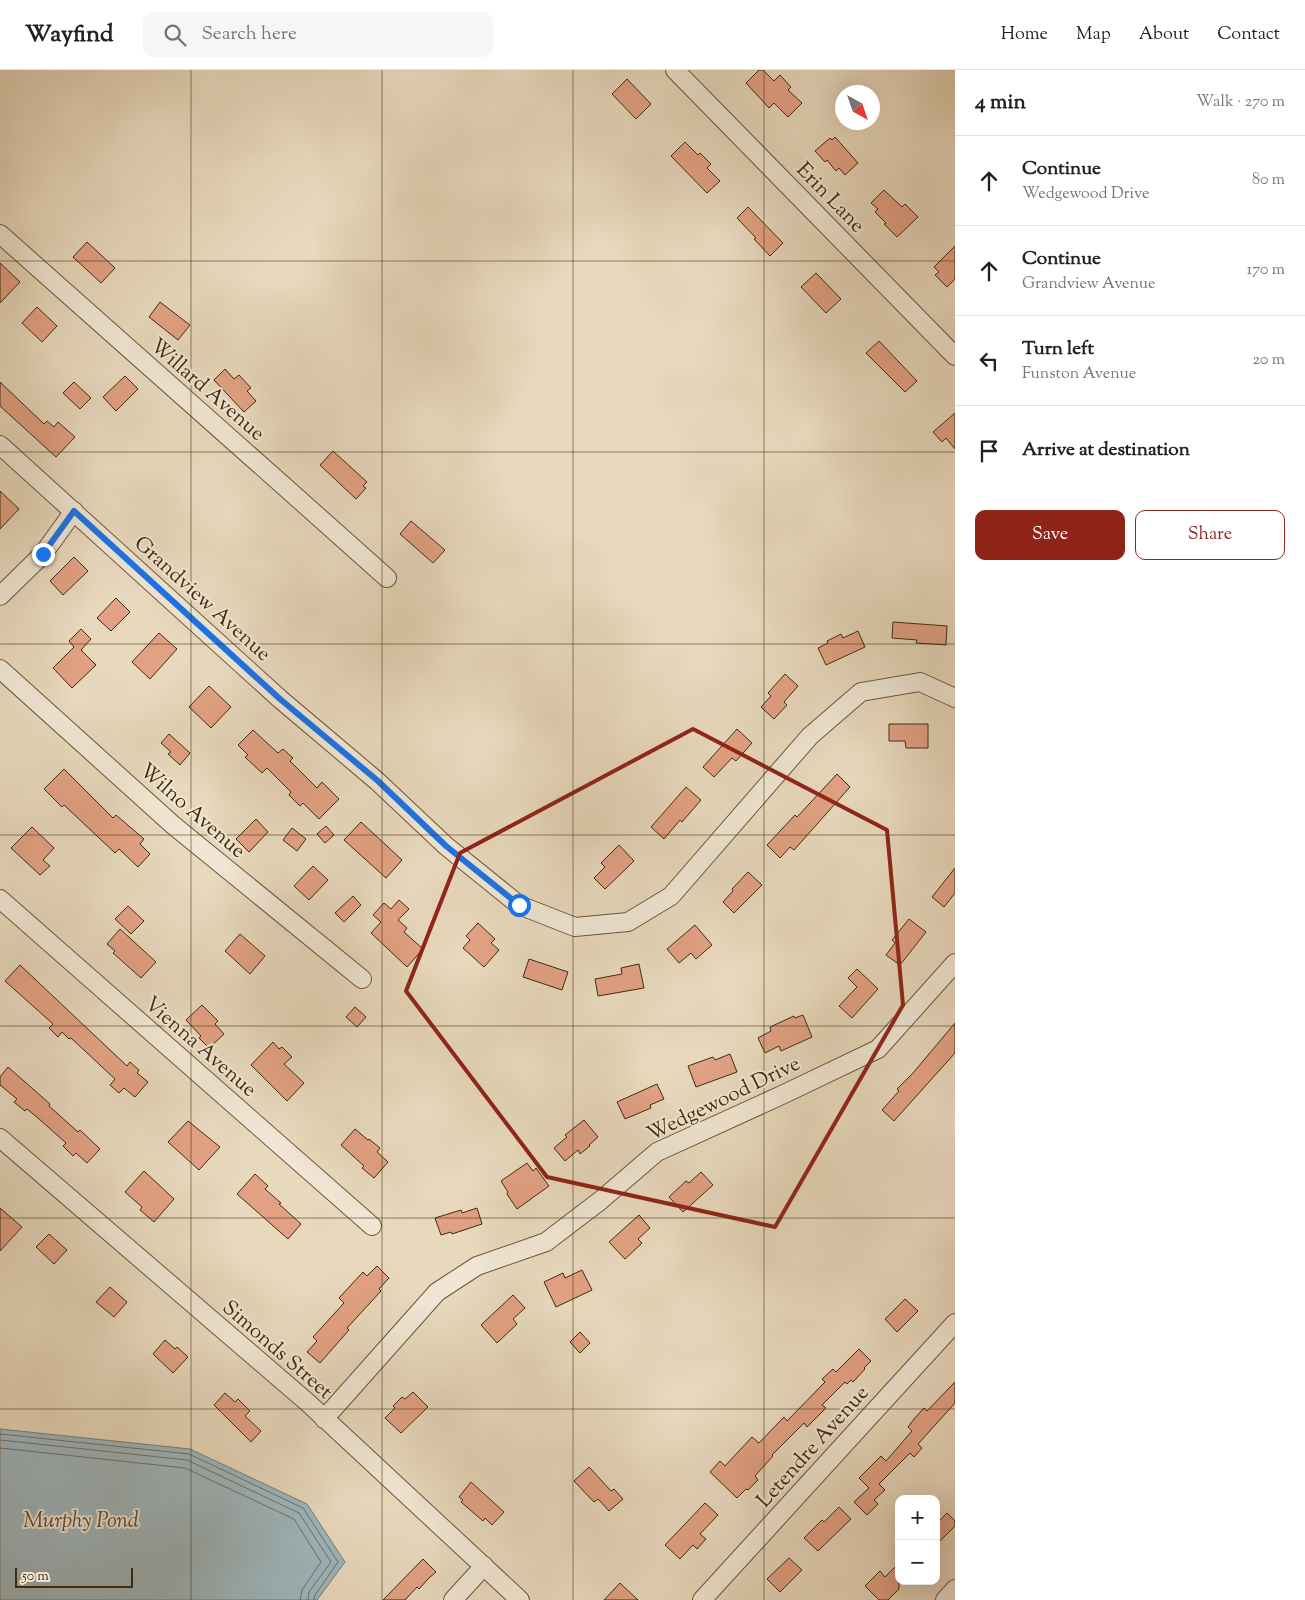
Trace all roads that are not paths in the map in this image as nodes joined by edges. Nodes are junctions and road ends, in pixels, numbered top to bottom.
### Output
1 (675, 70) edge
2 (0, 234) edge
3 (955, 356) edge
4 (0, 445) edge
5 (74, 511) junction
6 (387, 578) dead end
7 (0, 596) edge
8 (0, 669) edge
9 (955, 698) edge
10 (0, 899) edge
11 (955, 963) edge
12 (362, 979) dead end
13 (0, 1138) edge
14 (372, 1226) dead end
15 (955, 1323) edge
16 (324, 1419) junction
17 (484, 1566) junction
18 (955, 1589) edge
19 (453, 1600) edge
20 (520, 1600) edge
21 (702, 1600) edge
22 (945, 1600) edge

1 - 3 street, Erin Lane
2 - 6 street, Willard Avenue
4 - 5 street, Grandview Avenue
5 - 7 street
5 - 9 street, Grandview Avenue
8 - 12 street, Wilno Avenue
10 - 14 street, Vienna Avenue
11 - 16 street, Wedgewood Drive
13 - 16 street, Simonds Street
15 - 21 street, Letendre Avenue
16 - 17 street, Simonds Street
17 - 19 street
17 - 20 street, Simonds Street
18 - 22 street

